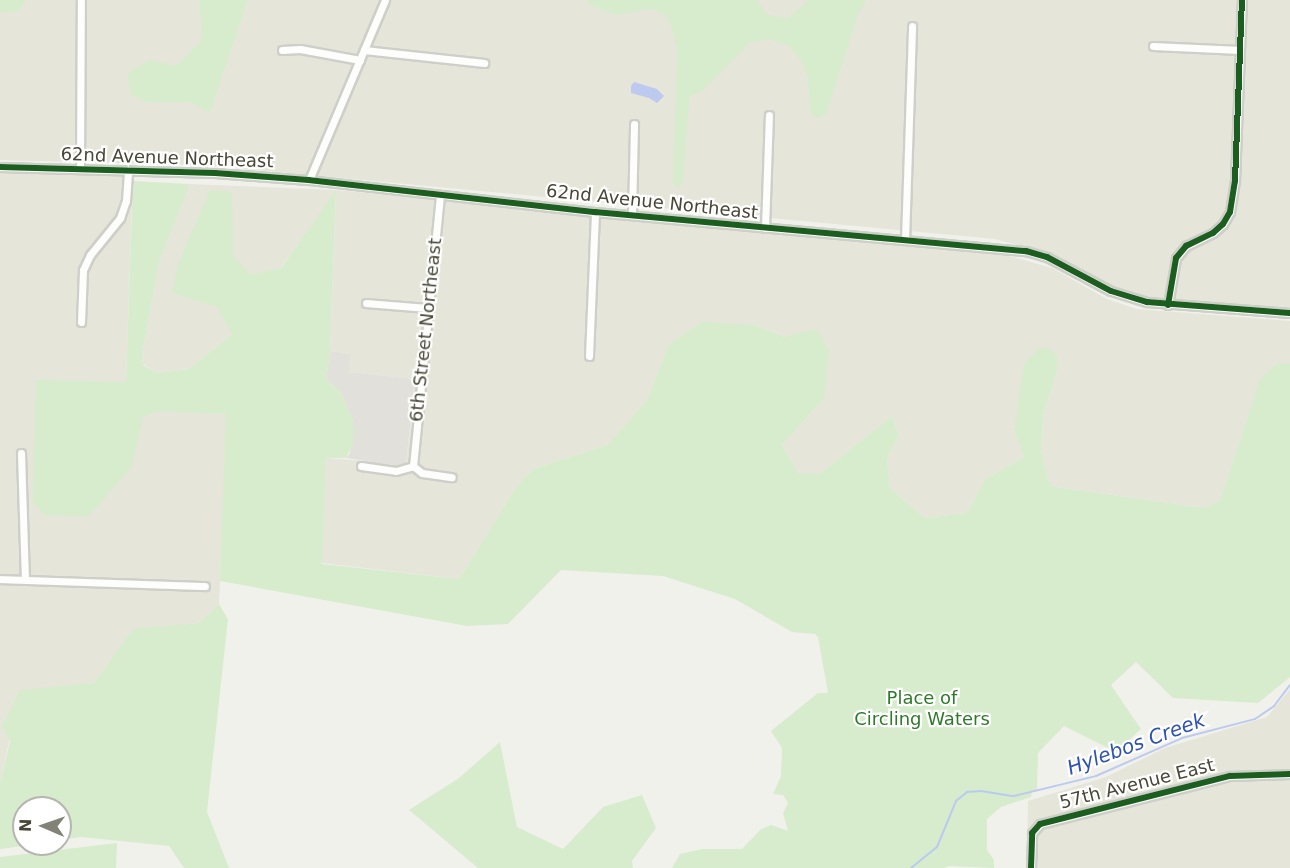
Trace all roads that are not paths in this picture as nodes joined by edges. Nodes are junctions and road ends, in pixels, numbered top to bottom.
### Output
1 (81, 0) edge
2 (385, 0) edge
3 (1242, 0) edge
4 (912, 27) dead end
5 (1153, 45) dead end
6 (282, 50) dead end
7 (364, 50) junction
8 (1240, 50) junction
9 (360, 60) junction
10 (484, 63) dead end
11 (769, 115) dead end
12 (634, 124) dead end
13 (0, 167) edge
14 (80, 169) junction
15 (128, 170) junction
16 (309, 180) junction
17 (440, 195) junction
18 (595, 212) junction
19 (632, 215) junction
20 (765, 228) junction
21 (905, 240) junction
22 (366, 303) dead end
23 (1168, 305) junction
24 (427, 308) junction
25 (1290, 313) edge
26 (81, 322) dead end
27 (589, 356) dead end
28 (21, 453) dead end
29 (413, 465) junction
30 (361, 466) dead end
31 (452, 477) dead end
32 (0, 579) edge
33 (25, 580) junction
34 (205, 586) dead end
35 (1290, 774) edge
36 (1031, 868) edge

1 - 14 street
2 - 7 street
3 - 8 street
4 - 21 street
5 - 8 street
6 - 9 street
7 - 9 street
7 - 10 street
8 - 23 street
9 - 16 street
11 - 20 street
12 - 19 street
13 - 14 street, 62nd Avenue Northeast
14 - 15 street, 62nd Avenue Northeast
15 - 16 street, 62nd Avenue Northeast
15 - 26 street
16 - 17 street, 62nd Avenue Northeast
17 - 18 street, 62nd Avenue Northeast
17 - 24 street, 6th Street Northeast
18 - 19 street, 62nd Avenue Northeast
18 - 27 street
19 - 20 street, 62nd Avenue Northeast
20 - 21 street, 62nd Avenue Northeast
21 - 23 street, 62nd Avenue Northeast
22 - 24 street
23 - 25 street, 62nd Avenue Northeast
24 - 29 street, 6th Street Northeast
28 - 33 street
29 - 30 street
29 - 31 street
32 - 33 street
33 - 34 street
35 - 36 street, 57th Avenue East

